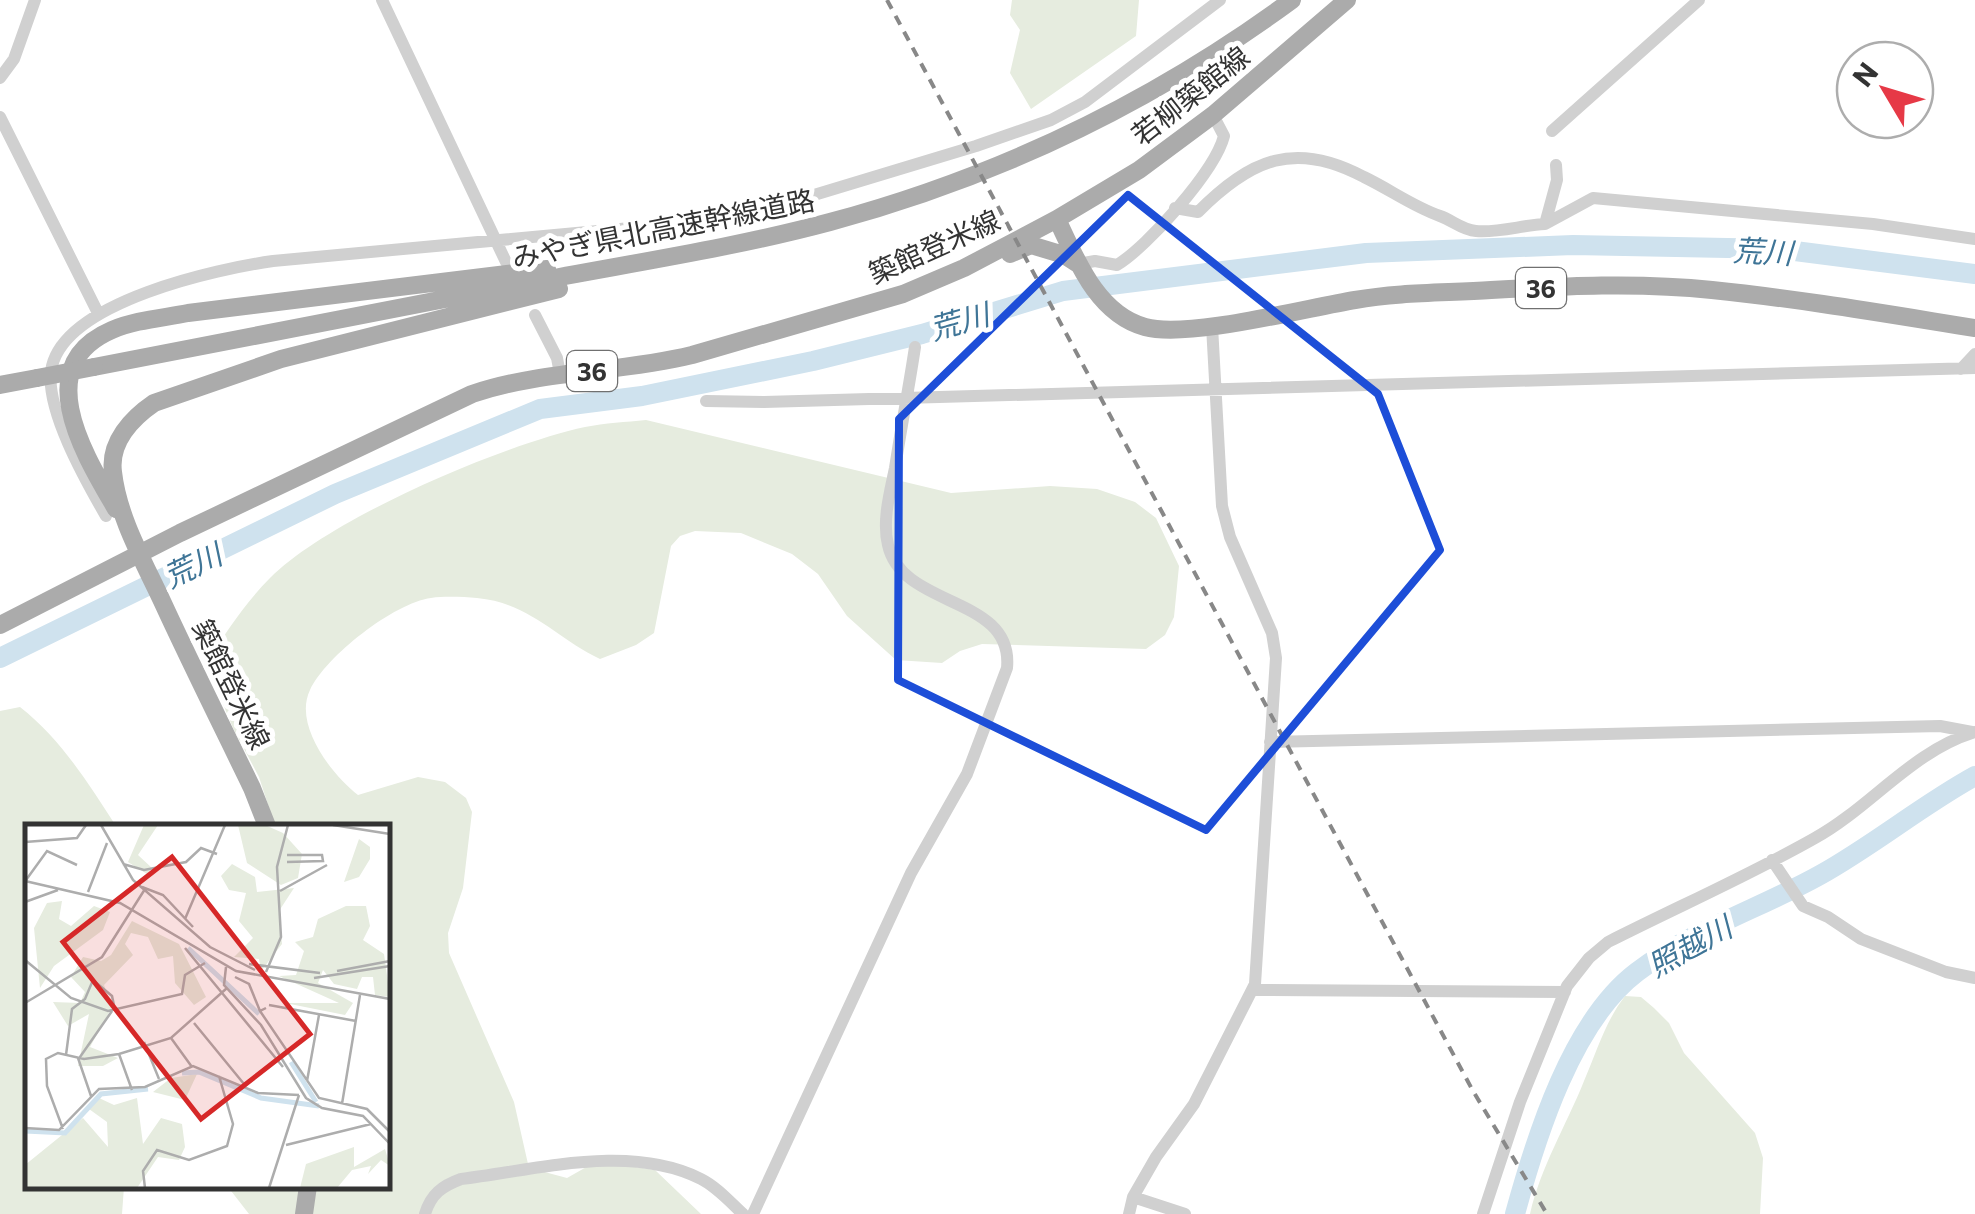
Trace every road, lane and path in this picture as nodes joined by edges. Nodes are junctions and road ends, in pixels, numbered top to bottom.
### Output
1 (35, 0) edge
2 (382, 0) edge
3 (1220, 0) edge
4 (1292, 0) edge
5 (1347, 0) edge
6 (1699, 0) edge
7 (1324, 9) edge
8 (0, 78) edge
9 (1213, 116) junction
10 (0, 117) edge
11 (1552, 131) dead end
12 (1556, 165) dead end
13 (1175, 208) junction
14 (1056, 219) junction
15 (1545, 224) junction
16 (1975, 239) edge
17 (756, 240) junction
18 (497, 242) junction
19 (506, 262) dead end
20 (964, 268) junction
21 (1080, 268) junction
22 (98, 313) junction
23 (535, 315) dead end
24 (1212, 326) junction
25 (1975, 328) edge
26 (915, 347) dead end
27 (1975, 354) edge
28 (1968, 368) edge
29 (560, 374) junction
30 (0, 385) edge
31 (1215, 389) junction
32 (907, 398) junction
33 (706, 401) dead end
34 (106, 516) dead end
35 (130, 533) junction
36 (142, 560) junction
37 (0, 626) edge
38 (1975, 732) edge
39 (1270, 742) junction
40 (266, 824) edge
41 (1772, 860) junction
42 (1975, 978) edge
43 (1253, 990) junction
44 (1565, 992) junction
45 (308, 1189) edge
46 (1133, 1197) junction
47 (304, 1214) edge
48 (425, 1214) edge
49 (743, 1214) edge
50 (753, 1214) edge
51 (1128, 1214) edge
52 (1186, 1214) edge
53 (1483, 1214) edge

1 - 8 street
2 - 18 street
3 - 18 street
4 - 17 main road, みやぎ県北高速幹線道路
5 - 7 main road, 若柳築館線
6 - 11 street
7 - 9 main road, 若柳築館線
9 - 13 street
9 - 14 main road, 若柳築館線
10 - 22 street
12 - 15 street
13 - 15 street
13 - 21 street
14 - 20 main road, 築館登米線 / 36
14 - 21 main road, 36
15 - 16 street
17 - 30 main road, みやぎ県北高速幹線道路, bridge
17 - 35 main road
17 - 35 main road
18 - 19 street
18 - 22 street
20 - 21 main road
20 - 29 main road, 築館登米線 / 36
21 - 24 main road, 36
22 - 34 street
23 - 29 street
24 - 25 main road, 36
24 - 31 street
26 - 32 street
27 - 28 street
28 - 31 street
29 - 36 main road, 築館登米線 / 36
31 - 32 street
31 - 39 street
32 - 33 street
32 - 50 street
35 - 36 main road
36 - 37 main road
36 - 40 main road, 築館登米線
38 - 39 street
38 - 41 street
39 - 43 street
41 - 42 street
41 - 44 street
43 - 44 street
43 - 46 street
44 - 53 street
45 - 47 main road
46 - 51 street
46 - 52 street
48 - 49 street

